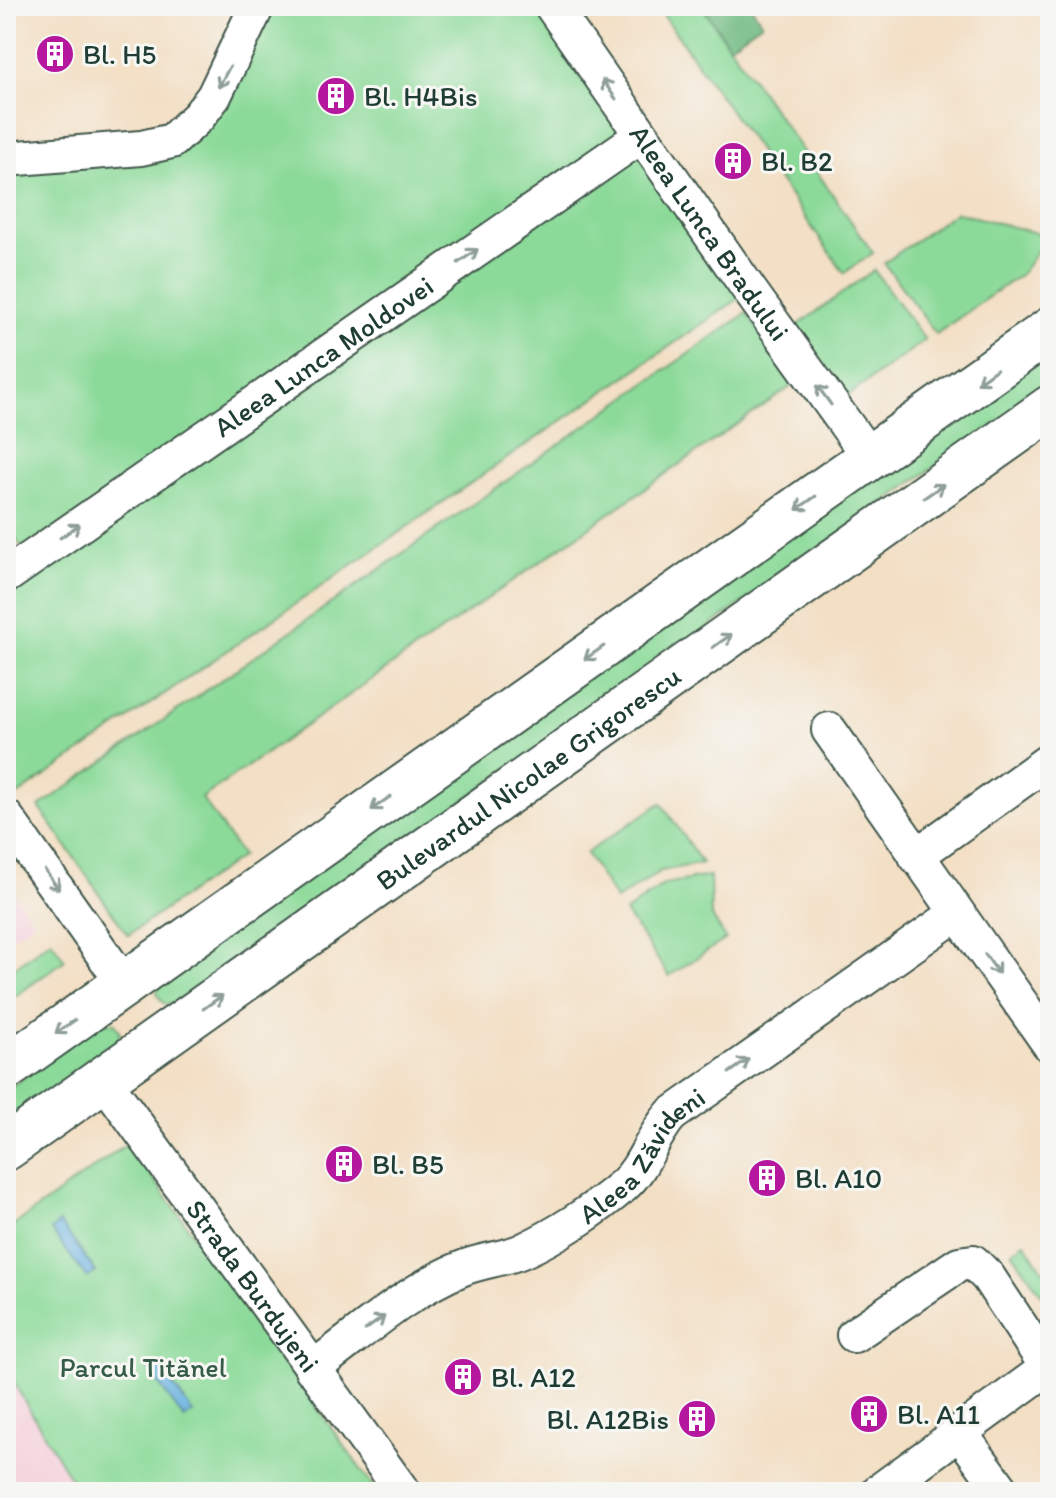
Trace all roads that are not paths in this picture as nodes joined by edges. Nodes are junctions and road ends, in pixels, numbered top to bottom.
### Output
1 (257, 6) edge
2 (552, 6) edge
3 (641, 136) junction
4 (6, 159) edge
5 (1050, 330) edge
6 (1050, 408) edge
7 (870, 458) junction
8 (6, 576) edge
9 (829, 730) dead end
10 (1050, 760) edge
11 (6, 817) edge
12 (916, 856) junction
13 (956, 914) junction
14 (125, 985) junction
15 (162, 1038) junction
16 (1050, 1045) edge
17 (6, 1068) edge
18 (104, 1080) junction
19 (6, 1148) edge
20 (854, 1335) dead end
21 (1049, 1367) edge
22 (312, 1369) junction
23 (960, 1433) junction
24 (403, 1492) edge
25 (878, 1492) edge
26 (1003, 1492) edge

1 -> 4 street
3 -> 2 street, Aleea Lunca Bradului
7 -> 3 street, Aleea Lunca Bradului
8 -> 3 street, Aleea Lunca Moldovei
5 -> 7 main road
15 -> 6 main road, Bulevardul Nicolae Grigorescu
7 -> 14 main road
9 - 12 street
10 - 12 street
11 -> 14 street
12 - 13 street
13 -> 16 street
22 -> 13 street, Aleea Zăvideni
14 - 15 main road
14 -> 17 main road
15 - 18 main road, Bulevardul Nicolae Grigorescu
18 - 19 main road, Bulevardul Nicolae Grigorescu
18 - 22 street, Strada Burdujeni
20 - 21 street
21 - 23 street
22 - 24 street, Strada Burdujeni
23 - 25 street
23 - 26 street

